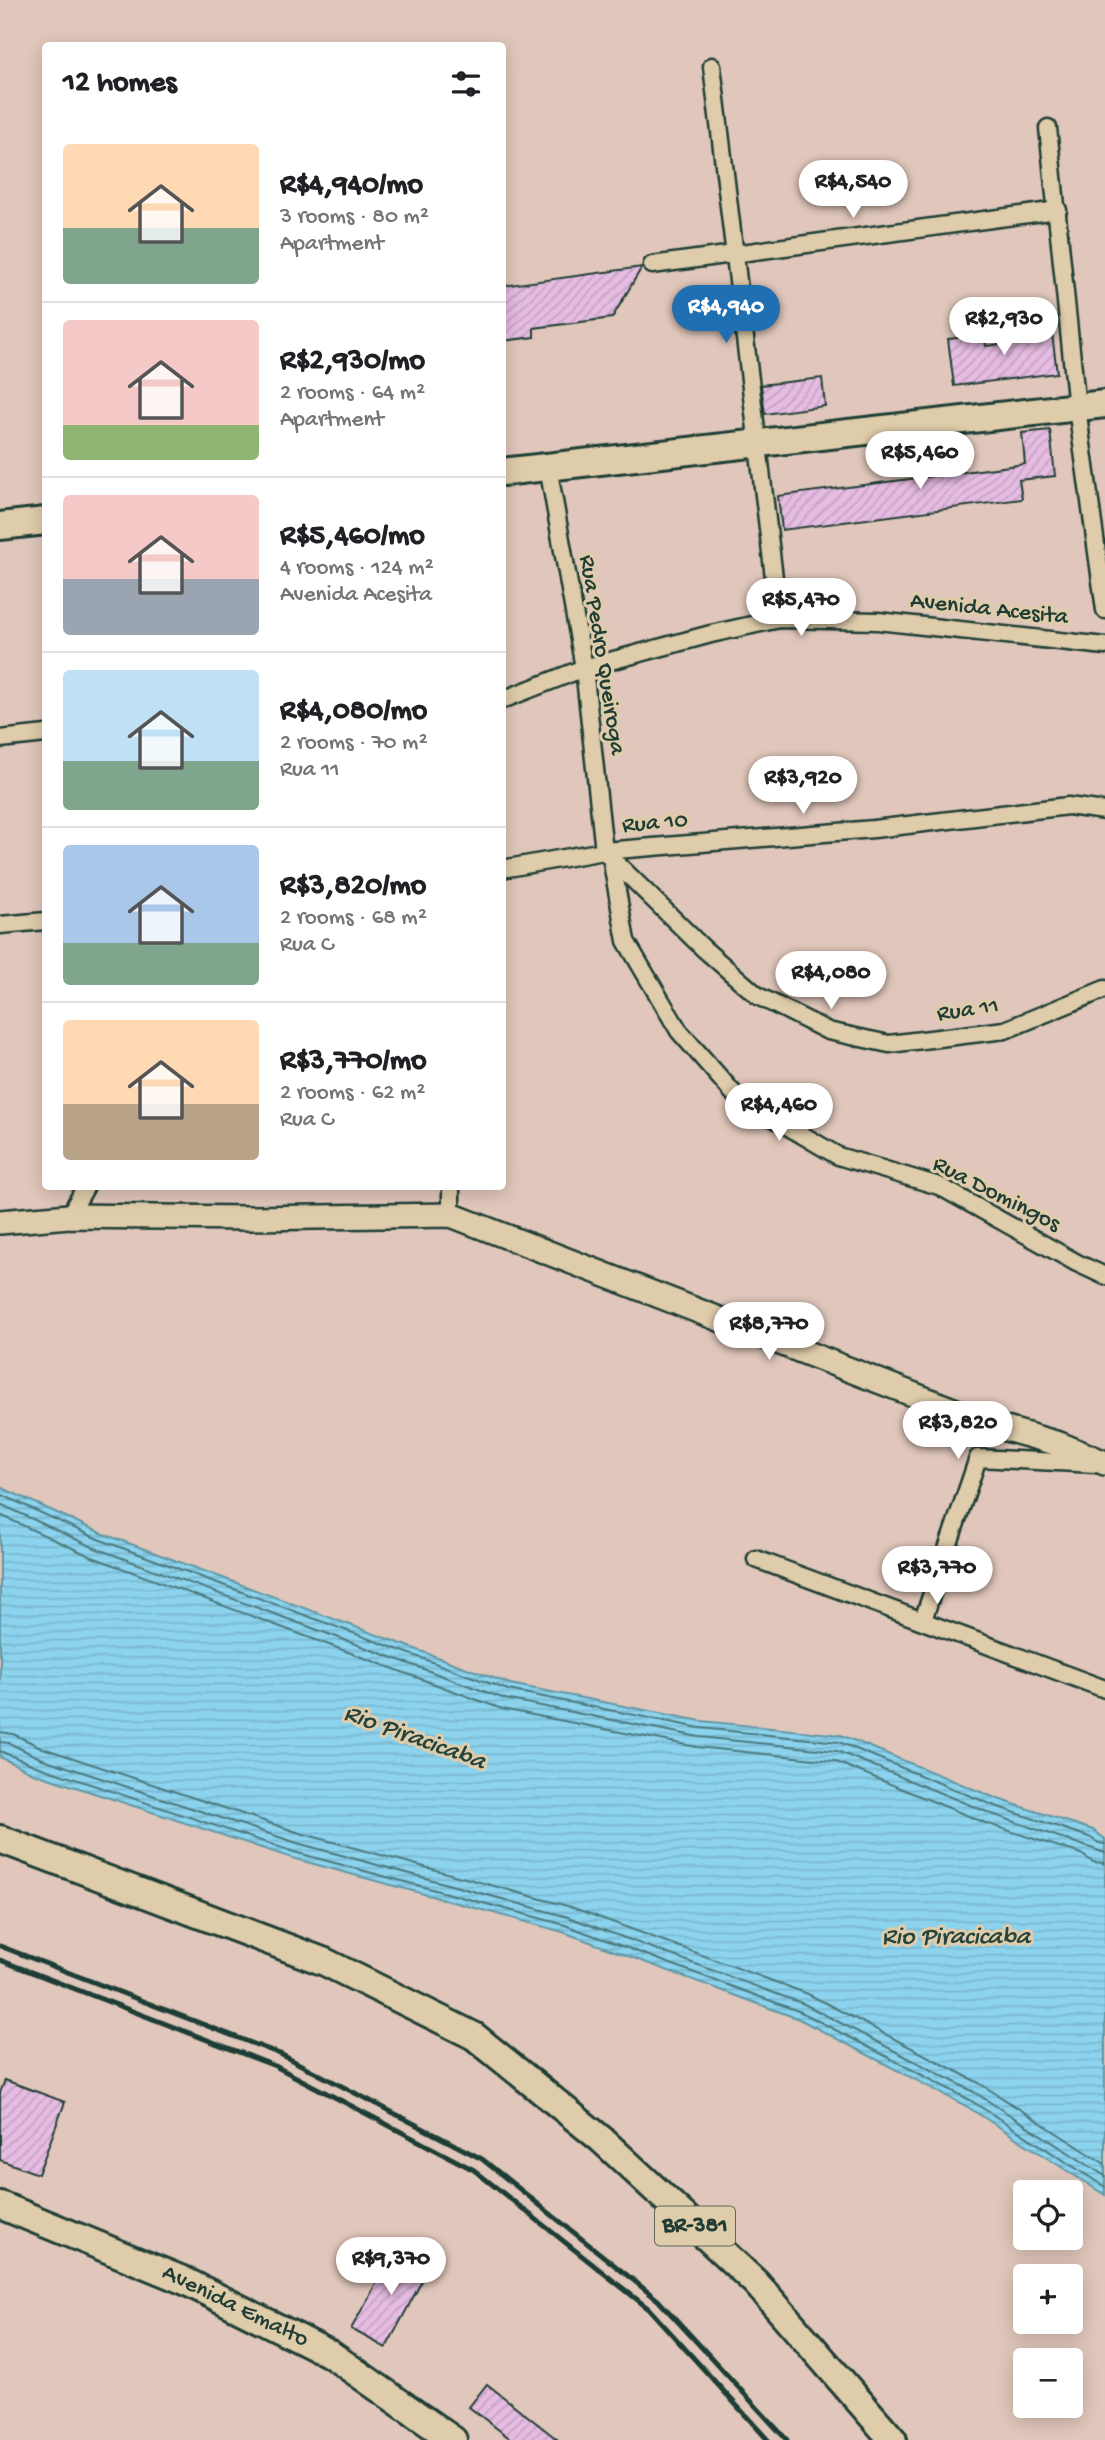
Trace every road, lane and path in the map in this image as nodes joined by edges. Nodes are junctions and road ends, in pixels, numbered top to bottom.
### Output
1 (712, 66) dead end
2 (1048, 128) dead end
3 (1058, 210) junction
4 (734, 256) junction
5 (652, 265) dead end
6 (1105, 404) edge
7 (1077, 408) junction
8 (757, 444) junction
9 (548, 467) junction
10 (506, 472) edge
11 (42, 521) edge
12 (0, 526) edge
13 (1105, 610) edge
14 (779, 620) junction
15 (1105, 646) edge
16 (584, 668) junction
17 (506, 698) edge
18 (42, 734) edge
19 (0, 739) edge
20 (1105, 811) edge
21 (608, 854) junction
22 (506, 868) edge
23 (42, 921) edge
24 (0, 925) edge
25 (1105, 989) edge
26 (84, 1190) edge
27 (451, 1190) edge
28 (451, 1215) junction
29 (69, 1216) junction
30 (0, 1222) edge
31 (1105, 1276) edge
32 (1105, 1464) edge
33 (757, 1559) dead end
34 (923, 1620) junction
35 (1105, 1689) edge
36 (0, 1839) edge
37 (0, 2205) edge
38 (453, 2440) edge
39 (892, 2440) edge

1 - 4 street
2 - 3 street
3 - 4 street
3 - 7 street
4 - 5 street
4 - 8 street
6 - 7 main road
7 - 8 main road
7 - 13 street
8 - 9 main road
8 - 14 street
9 - 10 main road
9 - 16 street, Rua Pedro Queiroga
11 - 12 main road
14 - 15 street, Avenida Acesita
14 - 16 street, Avenida Acesita
16 - 17 street, Avenida Acesita
16 - 21 street, Rua Pedro Queiroga
18 - 19 street
20 - 21 street, Rua 10
21 - 22 street, Rua 10
21 - 25 street, Rua 11
21 - 31 street, Rua Domingos
23 - 24 street
26 - 29 street
27 - 28 street
28 - 29 main road
28 - 32 main road
29 - 30 main road
32 - 34 street
33 - 34 street
34 - 35 street
36 - 39 main road, BR-381
37 - 38 main road, Avenida Emalto

